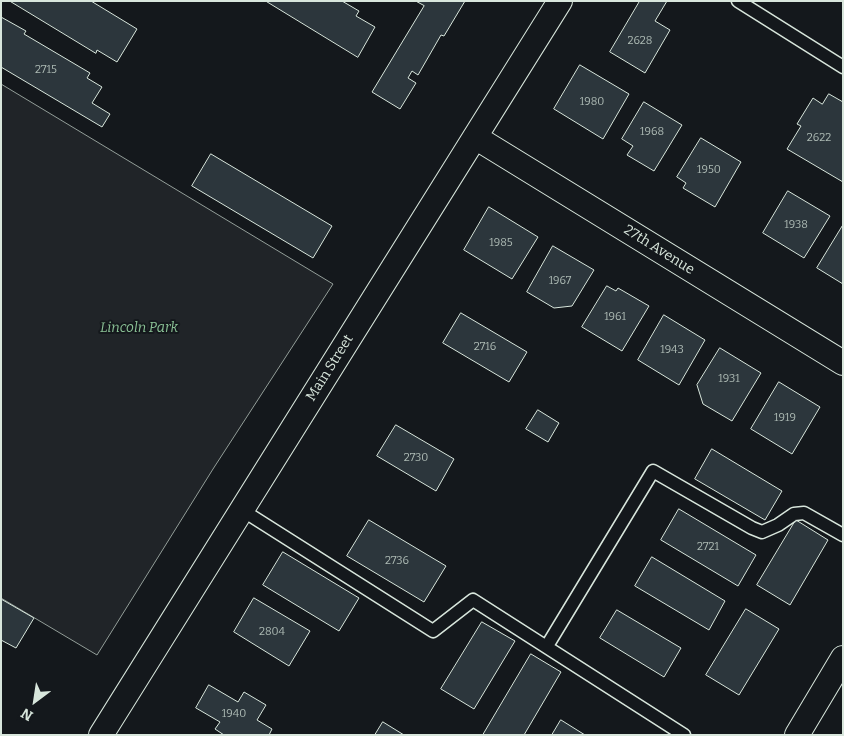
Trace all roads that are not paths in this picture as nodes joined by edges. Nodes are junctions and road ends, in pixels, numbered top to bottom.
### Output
1 (560, 1) edge
2 (738, 1) edge
3 (843, 67) edge
4 (475, 137) junction
5 (843, 363) edge
6 (242, 510) junction
7 (843, 535) edge
8 (547, 646) junction
9 (843, 658) edge
10 (101, 735) edge
11 (684, 735) edge
12 (796, 735) edge

1 - 4 street, Main Street
2 - 3 lane
4 - 5 street, 27th Avenue
4 - 6 street, Main Street
6 - 8 lane
6 - 10 street, Main Street
7 - 8 lane
8 - 11 lane
9 - 12 street

